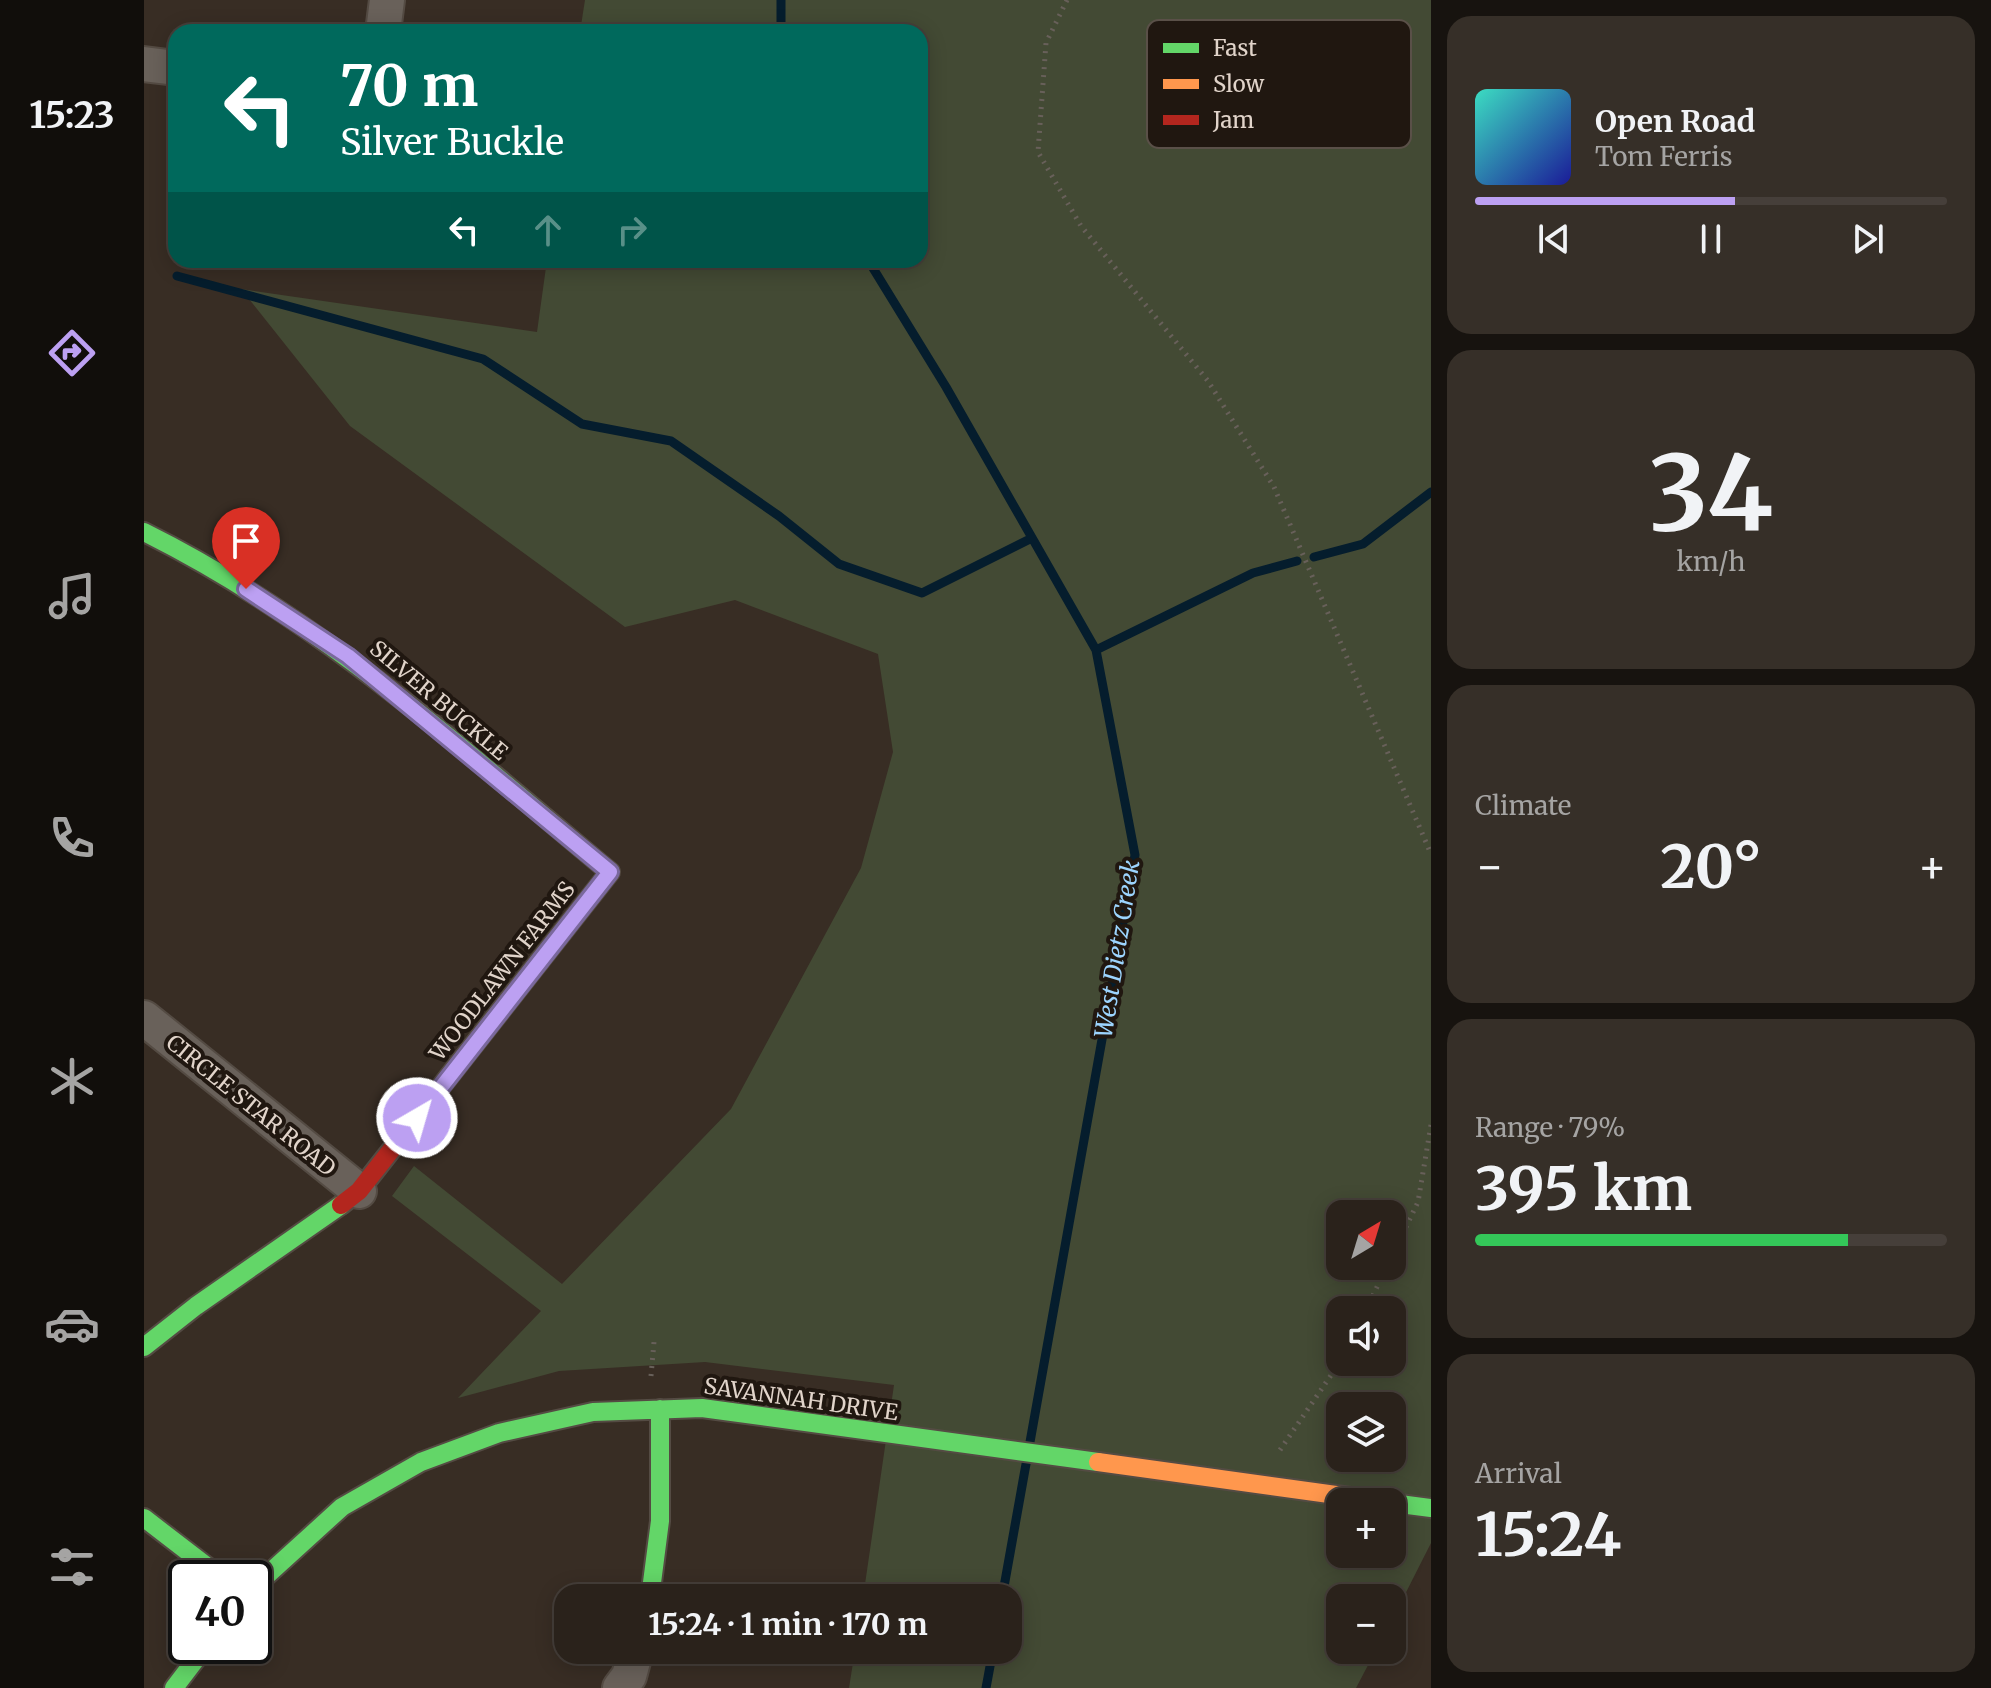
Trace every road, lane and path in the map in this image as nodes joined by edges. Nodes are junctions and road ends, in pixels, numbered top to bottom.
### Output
1 (387, 0) edge
2 (1067, 0) edge
3 (384, 24) edge
4 (144, 64) edge
5 (168, 67) edge
6 (144, 532) edge
7 (1431, 854) edge
8 (610, 872) joint
9 (144, 1018) edge
10 (1431, 1125) edge
11 (359, 1191) junction
12 (1406, 1227) edge
13 (144, 1347) edge
14 (1331, 1376) edge
15 (660, 1409) junction
16 (1268, 1485) junction
17 (1326, 1493) edge
18 (1406, 1504) edge
19 (1431, 1508) edge
20 (144, 1518) edge
21 (199, 1560) edge
22 (272, 1571) edge
23 (652, 1584) edge
24 (192, 1664) edge
25 (632, 1664) edge
26 (174, 1688) edge
27 (620, 1688) edge

1 - 3 street
2 - 7 path
4 - 5 street
6 - 8 street, SILVER BUCKLE
8 - 11 street, WOODLAWN FARMS
9 - 11 street, CIRCLE STAR ROAD
10 - 12 path
11 - 13 street, WOODLAWN FARMS
14 - 16 path
15 - 16 street, SAVANNAH DRIVE
15 - 22 street, SAVANNAH DRIVE
15 - 23 street
16 - 17 street, SAVANNAH DRIVE
18 - 19 street, SAVANNAH DRIVE
20 - 21 street
24 - 26 street
25 - 27 street

